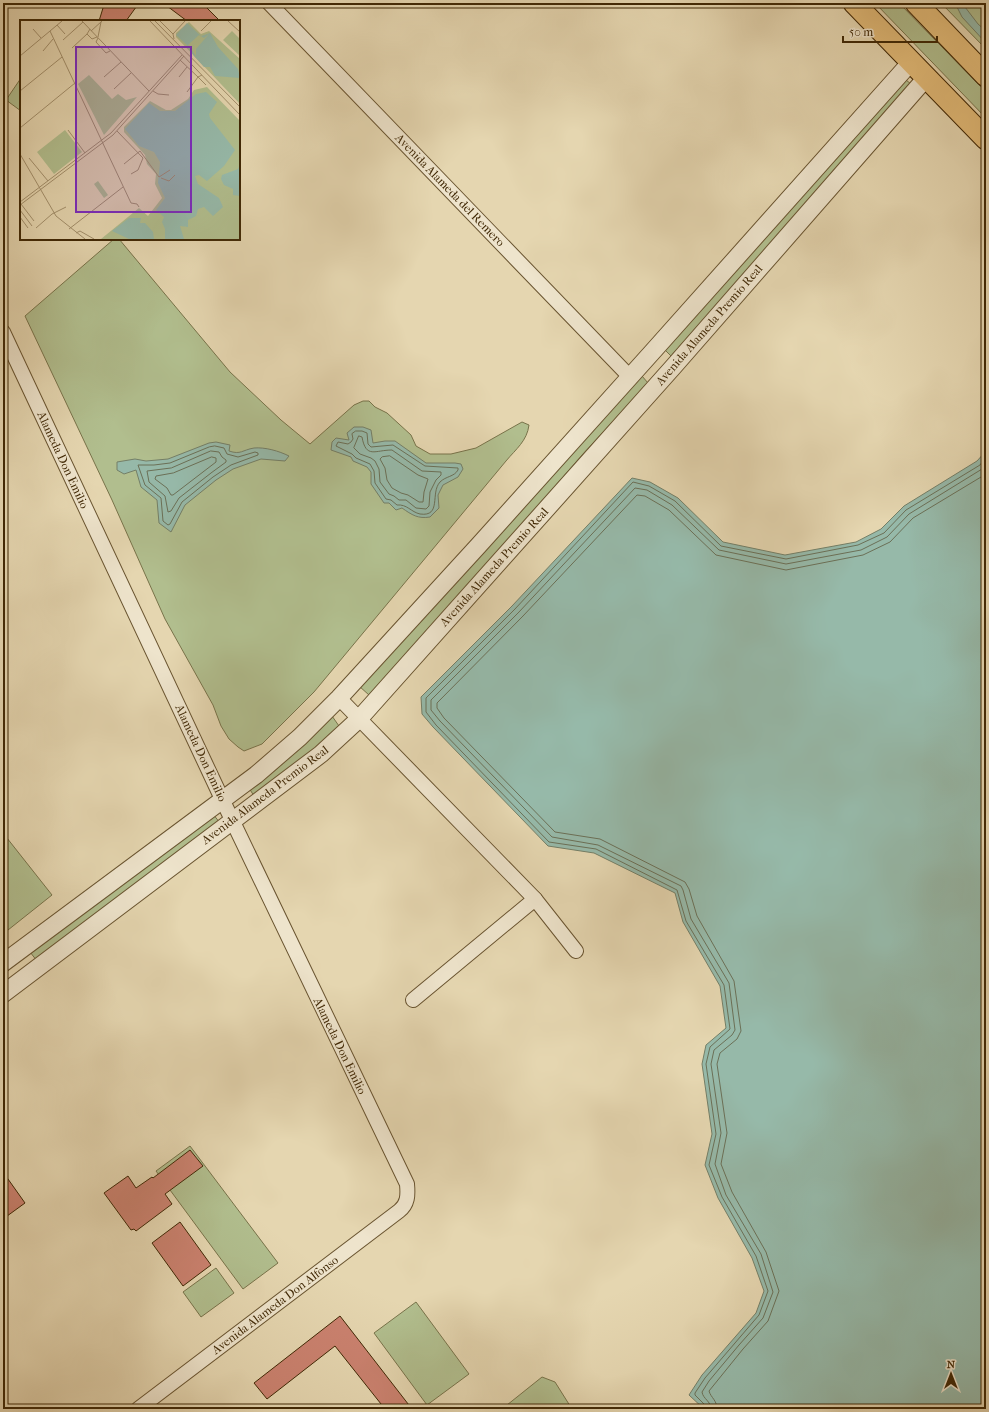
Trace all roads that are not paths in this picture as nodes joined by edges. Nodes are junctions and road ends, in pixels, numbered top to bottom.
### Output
1 (269, 3) edge
2 (854, 3) edge
3 (916, 3) edge
4 (911, 62) junction
5 (986, 76) edge
6 (926, 78) junction
7 (986, 139) edge
8 (3, 332) edge
9 (630, 377) junction
10 (339, 698) junction
11 (359, 718) junction
12 (222, 799) junction
13 (232, 820) junction
14 (535, 899) junction
15 (576, 951) dead end
16 (3, 963) edge
17 (3, 994) edge
18 (413, 1000) dead end
19 (408, 1196) joint
20 (138, 1409) edge

1 - 9 street, Avenida Alameda del Remero
2 - 4 main road
3 - 5 main road
4 - 6 main road
4 - 9 street, Avenida Alameda Premio Real
6 - 7 main road
6 - 11 street, Avenida Alameda Premio Real
8 - 12 street, Alameda Don Emilio
9 - 10 street, Avenida Alameda Premio Real
10 - 11 street
10 - 12 street, Avenida Alameda Premio Real
11 - 13 street, Avenida Alameda Premio Real
11 - 14 street
12 - 13 street, Alameda Don Emilio
12 - 16 street, Avenida Alameda Premio Real
13 - 17 street, Avenida Alameda Premio Real
13 - 19 street, Alameda Don Emilio
14 - 15 street
14 - 18 street
19 - 20 street, Avenida Alameda Don Alfonso

